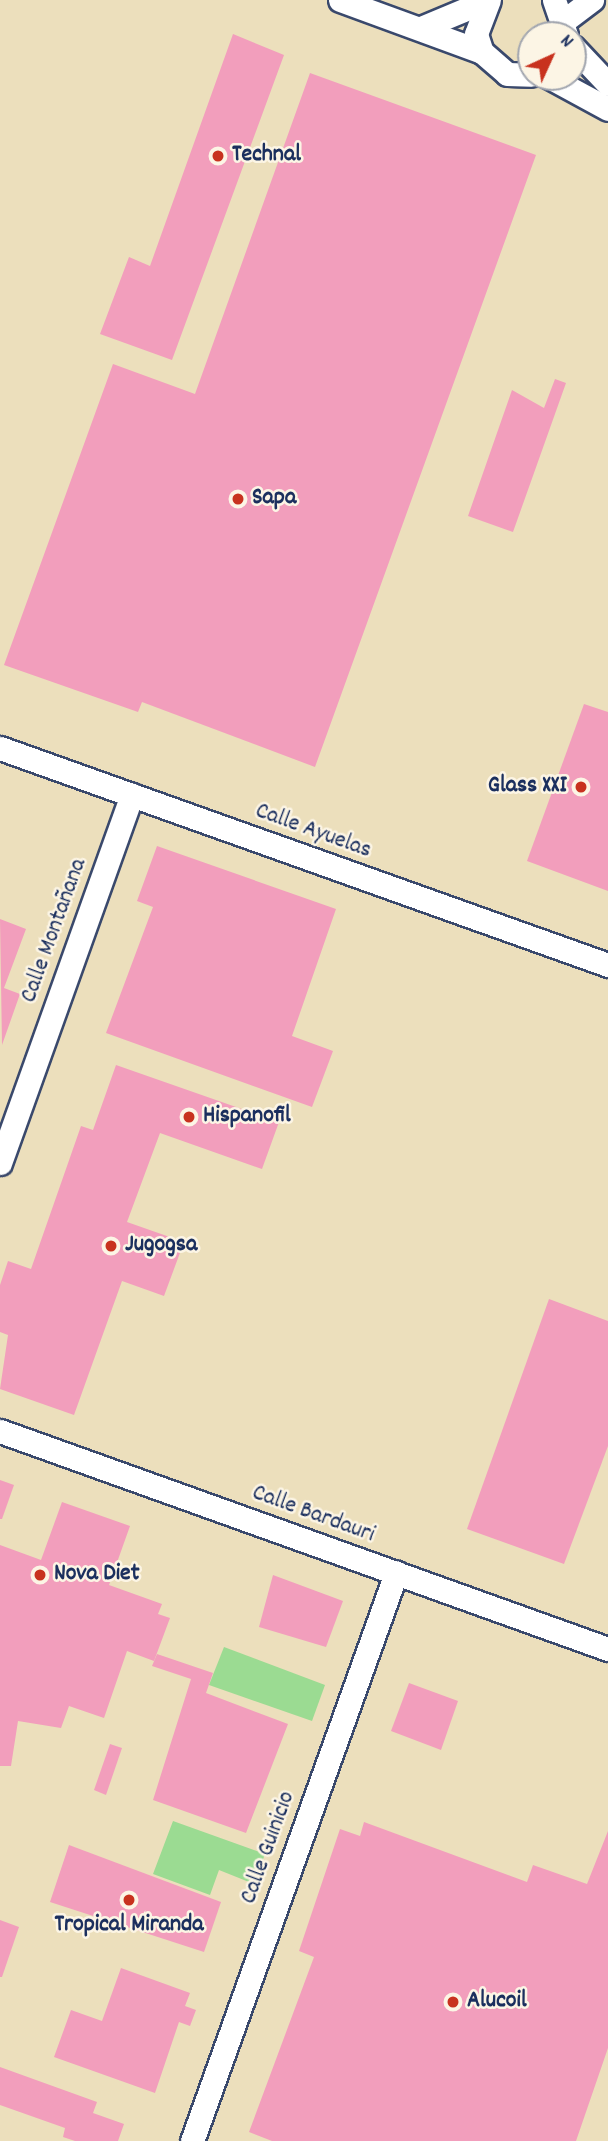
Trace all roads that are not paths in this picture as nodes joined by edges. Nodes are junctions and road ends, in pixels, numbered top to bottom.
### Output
1 (340, 0) edge
2 (488, 0) edge
3 (554, 0) edge
4 (592, 0) edge
5 (563, 21) edge
6 (577, 21) edge
7 (423, 27) junction
8 (482, 52) junction
9 (587, 58) edge
10 (517, 74) edge
11 (608, 84) edge
12 (575, 91) edge
13 (608, 109) edge
14 (0, 748) edge
15 (132, 795) junction
16 (608, 965) edge
17 (0, 1163) edge
18 (0, 1432) edge
19 (396, 1573) junction
20 (608, 1649) edge
21 (192, 2141) edge

1 - 7 street
2 - 7 street
2 - 8 street
3 - 5 street
4 - 6 street
7 - 8 street
8 - 10 street
9 - 11 street
12 - 13 street
14 - 15 street, Calle Ayuelas
15 - 16 street, Calle Ayuelas
15 - 17 street, Calle Montañana
18 - 19 street, Calle Bardauri
19 - 20 street, Calle Bardauri
19 - 21 street, Calle Guinicio

